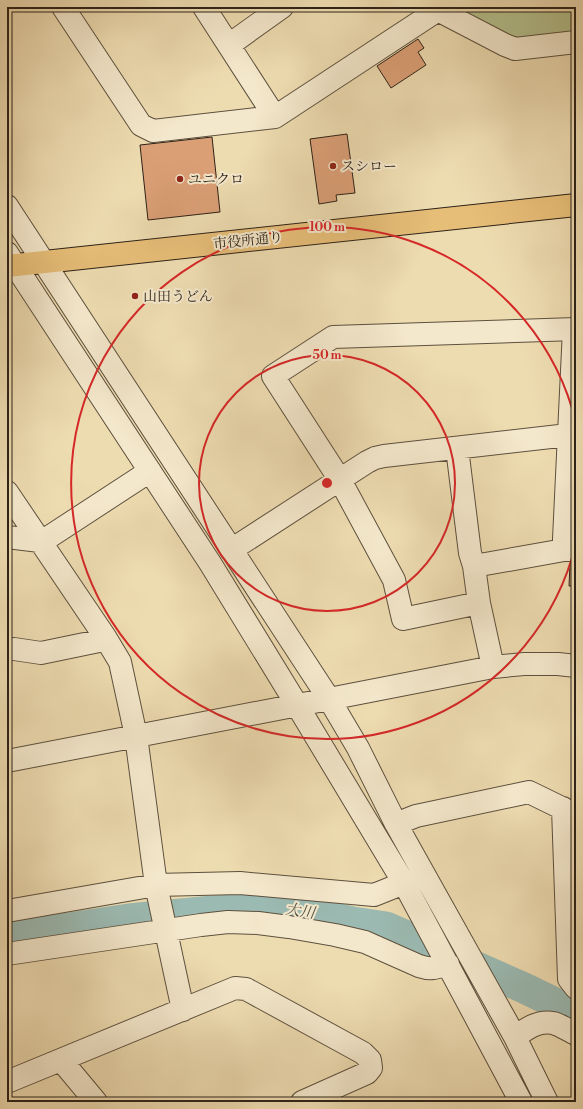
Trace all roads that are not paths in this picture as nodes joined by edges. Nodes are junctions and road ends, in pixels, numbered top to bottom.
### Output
1 (63, 7) edge
2 (204, 7) edge
3 (282, 7) edge
4 (436, 8) edge
5 (576, 42) edge
6 (229, 45) junction
7 (275, 117) junction
8 (576, 205) edge
9 (7, 206) edge
10 (10, 261) edge
11 (44, 262) junction
12 (575, 329) edge
13 (572, 436) edge
14 (457, 448) junction
15 (150, 471) junction
16 (340, 480) junction
17 (7, 492) edge
18 (7, 537) edge
19 (40, 541) junction
20 (232, 550) junction
21 (570, 550) edge
22 (474, 566) junction
23 (479, 603) junction
24 (105, 637) junction
25 (14, 649) dead end
26 (576, 666) edge
27 (493, 667) junction
28 (329, 699) junction
29 (297, 705) junction
30 (136, 736) junction
31 (7, 761) edge
32 (570, 812) edge
33 (396, 824) junction
34 (404, 883) junction
35 (158, 891) junction
36 (7, 911) edge
37 (165, 927) junction
38 (7, 954) edge
39 (451, 970) junction
40 (576, 988) edge
41 (183, 1010) junction
42 (576, 1034) edge
43 (515, 1037) junction
44 (61, 1060) junction
45 (7, 1082) edge
46 (96, 1102) edge
47 (302, 1102) edge
48 (521, 1102) edge
49 (547, 1102) edge

1 - 7 street
2 - 6 street
3 - 6 street
4 - 5 street
4 - 7 street
6 - 7 street
8 - 11 main road, 市役所通り
9 - 11 street
10 - 11 main road, 市役所通り
10 - 15 street
11 - 20 street
12 - 13 street
12 - 16 street
13 - 14 street
13 - 21 street
14 - 16 street
14 - 22 street
15 - 19 street
15 - 29 street
16 - 20 street
16 - 23 street
17 - 19 street
18 - 19 street
19 - 24 street
20 - 28 street
21 - 22 street
22 - 23 street
23 - 27 street
24 - 25 street
24 - 30 street
26 - 27 street
27 - 28 street
28 - 29 street
28 - 33 street
29 - 30 street
29 - 34 street
30 - 31 street
30 - 35 street
32 - 33 street
32 - 40 street
33 - 43 street
34 - 35 street
34 - 39 street
35 - 36 street
35 - 37 street
37 - 38 street
37 - 39 street
37 - 41 street
39 - 48 street
41 - 44 street
41 - 47 street
42 - 43 street
43 - 49 street
44 - 45 street
44 - 46 street

